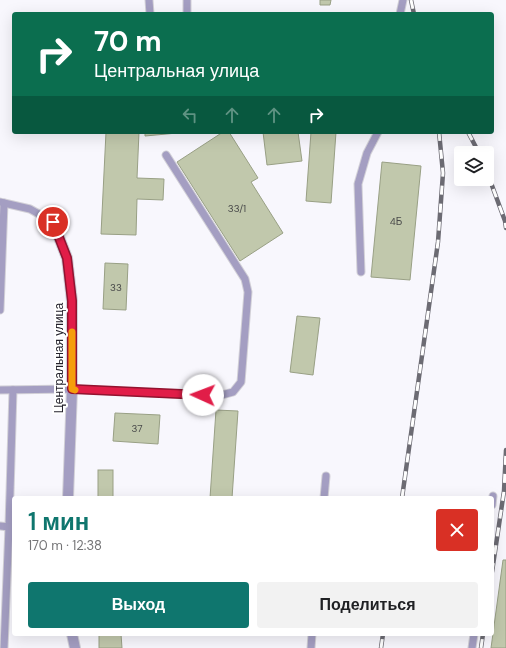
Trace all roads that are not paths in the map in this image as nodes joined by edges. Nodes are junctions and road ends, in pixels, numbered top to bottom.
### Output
1 (149, 0) edge
2 (186, 0) edge
3 (403, 0) edge
4 (150, 12) edge
5 (187, 12) edge
6 (400, 12) edge
7 (377, 134) edge
8 (166, 155) dead end
9 (2, 202) edge
10 (53, 222) joint
11 (361, 272) dead end
12 (0, 310) edge
13 (72, 389) junction
14 (0, 390) edge
15 (13, 390) junction
16 (326, 476) dead end
17 (68, 496) edge
18 (324, 496) edge
19 (0, 526) edge
20 (9, 527) junction
21 (72, 636) edge
22 (312, 636) edge
23 (474, 636) edge
24 (4, 648) edge
25 (75, 648) edge
26 (311, 648) edge
27 (472, 648) edge

1 - 4 lane
2 - 5 lane
3 - 6 lane
7 - 11 lane
8 - 13 lane
9 - 10 lane
9 - 12 lane
10 - 13 street, Центральная улица
13 - 15 lane
13 - 17 street, Центральная улица
14 - 15 lane
15 - 20 lane
16 - 18 lane
19 - 20 lane
20 - 24 lane
21 - 25 street
22 - 26 lane
23 - 27 lane

